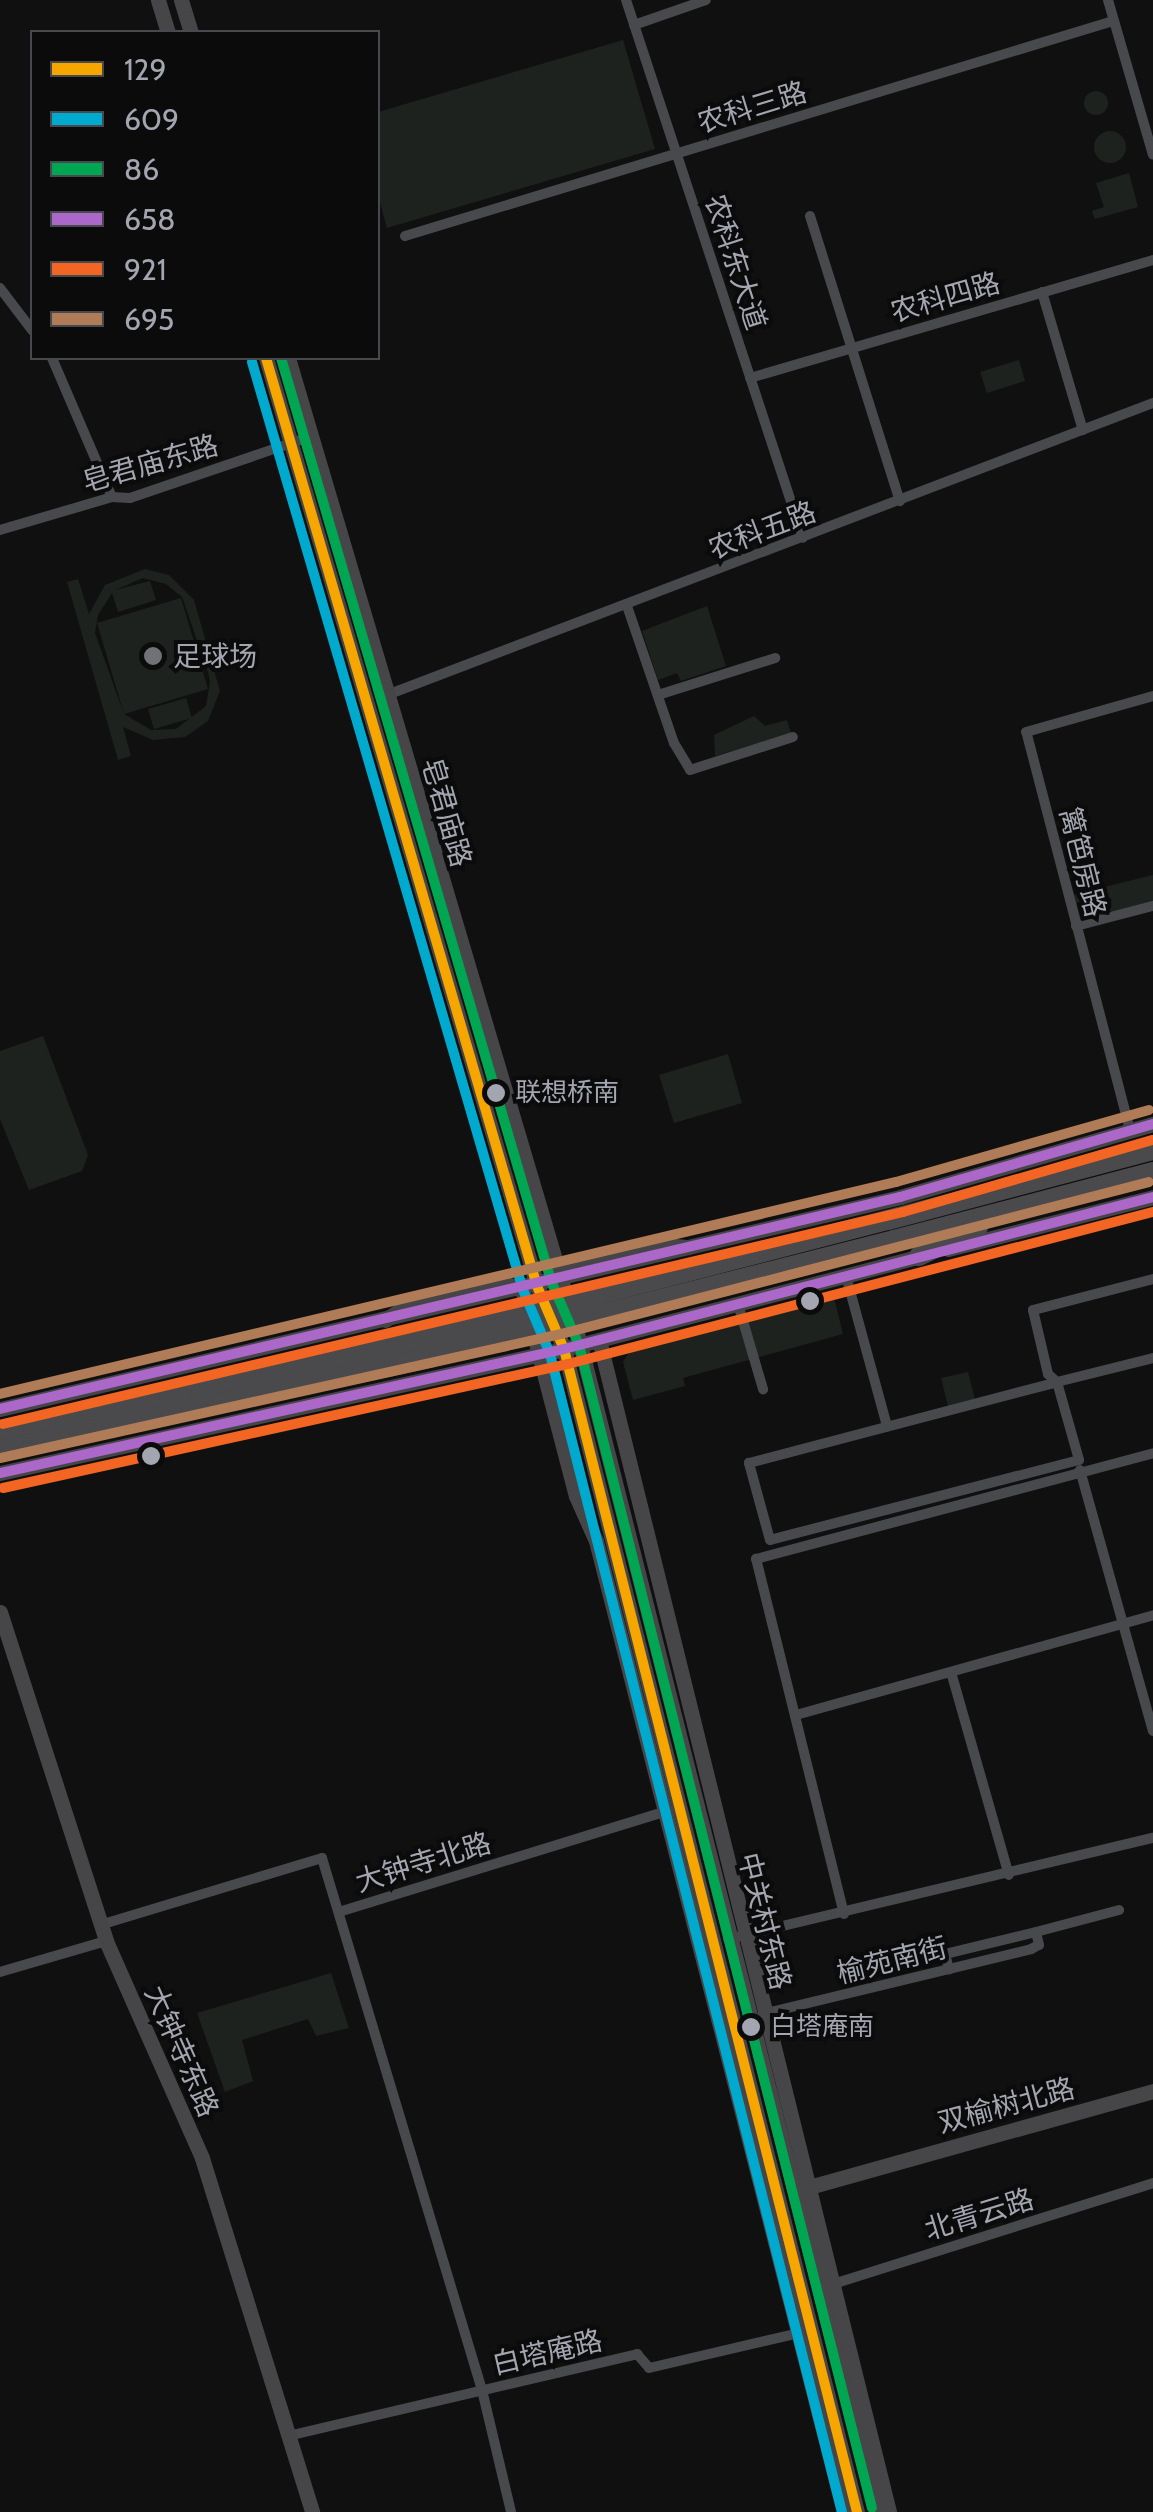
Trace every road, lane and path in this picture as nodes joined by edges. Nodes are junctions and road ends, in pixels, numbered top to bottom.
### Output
1 (158, 0) edge
2 (181, 0) edge
3 (626, 0) edge
4 (706, 0) edge
5 (1108, 0) edge
6 (1113, 22) junction
7 (634, 26) junction
8 (167, 30) edge
9 (189, 30) edge
10 (677, 153) junction
11 (1153, 155) edge
12 (810, 216) dead end
13 (404, 236) dead end
14 (1153, 260) edge
15 (0, 288) edge
16 (1042, 292) junction
17 (30, 327) edge
18 (849, 348) junction
19 (53, 360) edge
20 (267, 360) edge
21 (289, 360) edge
22 (750, 378) junction
23 (1153, 404) edge
24 (1084, 430) junction
25 (312, 436) junction
26 (292, 442) junction
27 (112, 497) junction
28 (900, 501) junction
29 (0, 530) edge
30 (802, 538) junction
31 (627, 606) junction
32 (775, 658) dead end
33 (387, 695) junction
34 (658, 695) junction
35 (1153, 696) edge
36 (793, 737) dead end
37 (1153, 906) edge
38 (1076, 926) junction
39 (1153, 1124) edge
40 (1130, 1130) junction
41 (1153, 1150) edge
42 (1153, 1172) edge
43 (1153, 1197) edge
44 (1020, 1206) junction
45 (891, 1230) junction
46 (692, 1248) junction
47 (919, 1256) junction
48 (635, 1262) junction
49 (555, 1275) junction
50 (846, 1276) junction
51 (1153, 1279) edge
52 (530, 1288) junction
53 (643, 1295) junction
54 (738, 1304) junction
55 (568, 1313) junction
56 (550, 1318) junction
57 (531, 1323) junction
58 (651, 1326) junction
59 (599, 1340) junction
60 (572, 1346) junction
61 (539, 1354) junction
62 (1153, 1358) edge
63 (1057, 1382) junction
64 (763, 1390) dead end
65 (62, 1395) junction
66 (0, 1409) edge
67 (887, 1426) junction
68 (0, 1430) edge
69 (0, 1450) edge
70 (1153, 1453) edge
71 (74, 1456) junction
72 (1080, 1470) junction
73 (0, 1473) edge
74 (0, 1612) edge
75 (1153, 1615) edge
76 (1121, 1624) junction
77 (951, 1672) junction
78 (796, 1715) junction
79 (1153, 1730) edge
80 (672, 1809) junction
81 (1153, 1838) edge
82 (1010, 1875) junction
83 (1119, 1910) dead end
84 (342, 1911) junction
85 (844, 1914) junction
86 (1036, 1932) junction
87 (103, 1933) junction
88 (736, 1938) junction
89 (949, 1969) junction
90 (0, 1972) edge
91 (763, 2014) junction
92 (1153, 2091) edge
93 (809, 2182) junction
94 (1153, 2183) edge
95 (792, 2187) junction
96 (826, 2286) junction
97 (807, 2333) junction
98 (482, 2390) junction
99 (288, 2436) junction
100 (312, 2512) edge
101 (511, 2512) edge
102 (844, 2512) edge
103 (857, 2512) edge
104 (876, 2512) edge
105 (889, 2512) edge

1 - 8 street
2 - 9 street
3 - 7 street, 农科东大道
4 - 7 street
5 - 6 street
6 - 10 street, 农科三路
6 - 11 street
7 - 10 street, 农科东大道
10 - 13 street, 农科三路
10 - 22 street, 农科东大道
12 - 18 street
14 - 16 street, 农科四路
15 - 17 street
16 - 18 street, 农科四路
16 - 24 street
18 - 22 street, 农科四路
18 - 28 street
19 - 27 street
20 - 26 street, 皂君庙路
21 - 25 street, 皂君庙路
22 - 30 street, 农科东大道
23 - 24 street, 农科五路
24 - 28 street, 农科五路
25 - 26 street, 皂君庙东路
25 - 33 street, 皂君庙路
26 - 27 street, 皂君庙东路
26 - 52 street, 皂君庙路
27 - 29 street, 皂君庙东路
28 - 30 street, 农科五路
30 - 31 street, 农科五路
31 - 33 street, 农科五路
31 - 34 street
32 - 34 street
33 - 49 street, 皂君庙路
34 - 36 street
35 - 38 street, 篱笆房路
37 - 38 street
38 - 40 street, 篱笆房路
39 - 40 street
40 - 46 street
41 - 45 highway
42 - 44 highway
43 - 47 street
44 - 45 highway
44 - 47 highway
45 - 68 highway, bridge
45 - 69 highway, bridge
46 - 48 street
46 - 49 street
47 - 50 street
48 - 49 street
48 - 53 street
49 - 52 street
49 - 55 street, 皂君庙路
50 - 54 street
50 - 67 street
51 - 63 street
52 - 56 street
52 - 57 street, 中关村东路
52 - 65 street
53 - 55 street
53 - 58 street
54 - 58 street
54 - 64 street
55 - 56 street
55 - 60 street, 皂君庙路
56 - 57 street
56 - 60 street
57 - 61 street, 中关村东路
58 - 59 street
59 - 60 street
59 - 88 street, 中关村东路
60 - 61 street
60 - 80 street, 中关村东路
60 - 88 street, 中关村东路
61 - 71 street
61 - 80 street, 中关村东路
62 - 63 street
63 - 67 street
63 - 67 street
65 - 66 street
65 - 71 street
70 - 72 street
71 - 73 street
72 - 76 street
72 - 78 street
74 - 87 street, 大钟寺东路
75 - 76 street
76 - 77 street
76 - 79 street
77 - 78 street
77 - 82 street
78 - 85 street
80 - 84 street, 大钟寺北路
80 - 97 street, 中关村东路
81 - 82 street
82 - 85 street
83 - 86 street
84 - 87 street, 大钟寺北路
84 - 98 street
85 - 88 street
86 - 89 street, 榆苑南街
86 - 89 street
87 - 90 street
87 - 99 street, 大钟寺东路
88 - 91 street, 中关村东路
88 - 95 street, 中关村东路
89 - 91 street, 榆苑南街
91 - 93 street, 中关村东路
92 - 93 street, 双榆树北路
93 - 95 street, 双榆树北路
93 - 96 street, 中关村东路
94 - 96 street, 北青云路
95 - 96 street, 中关村东路
96 - 104 street, 中关村东路
96 - 105 street, 中关村东路
97 - 98 street, 白塔庵路
97 - 102 street
97 - 103 street, 中关村东路
98 - 99 street, 白塔庵路
98 - 101 street
99 - 100 street, 大钟寺东路

